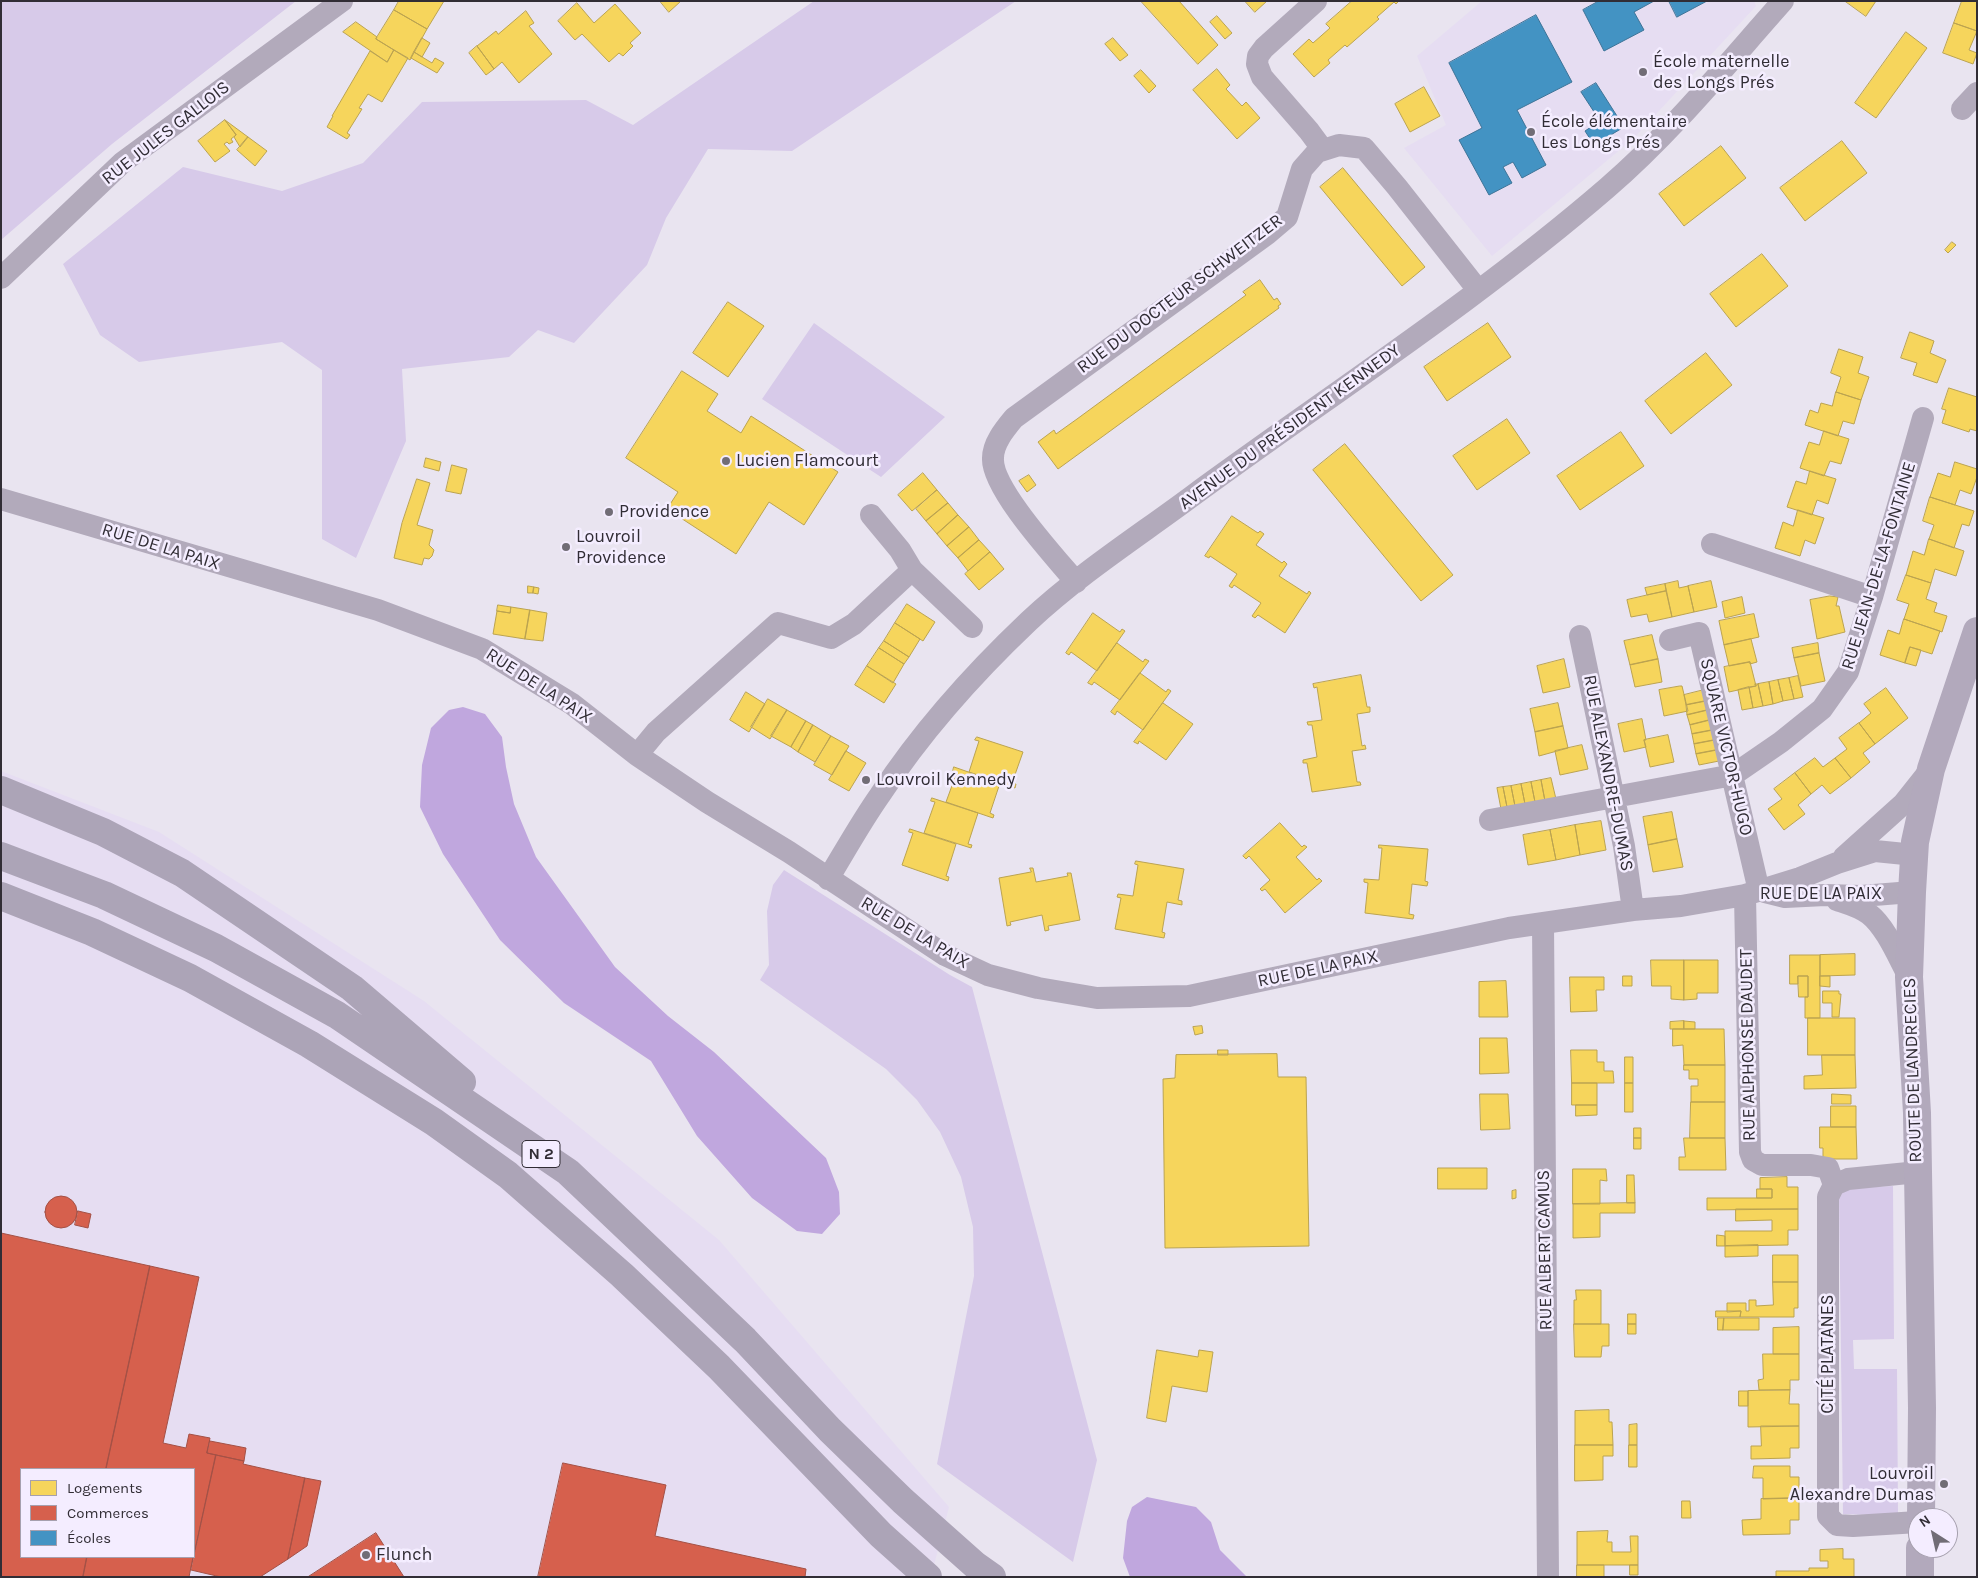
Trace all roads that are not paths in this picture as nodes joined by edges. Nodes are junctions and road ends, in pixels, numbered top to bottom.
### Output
1 (342, 1) edge
2 (1316, 1) edge
3 (1782, 1) edge
4 (1323, 150) junction
5 (1, 278) edge
6 (1478, 290) junction
7 (1923, 418) dead end
8 (1, 499) edge
9 (871, 514) dead end
10 (1712, 544) dead end
11 (912, 570) junction
12 (1076, 582) junction
13 (1872, 597) junction
14 (972, 627) dead end
15 (1977, 631) edge
16 (1580, 636) dead end
17 (1670, 640) dead end
18 (637, 755) junction
19 (1931, 769) junction
20 (1733, 775) junction
21 (1, 790) edge
22 (1615, 797) junction
23 (1490, 820) dead end
24 (1915, 855) junction
25 (1, 856) edge
26 (1837, 863) junction
27 (828, 879) junction
28 (1912, 892) junction
29 (1752, 893) junction
30 (1825, 895) junction
31 (1, 896) edge
32 (1633, 910) junction
33 (1543, 923) junction
34 (1909, 977) junction
35 (568, 1172) junction
36 (1918, 1172) junction
37 (1834, 1185) junction
38 (1921, 1508) edge
39 (1908, 1523) edge
40 (1920, 1558) edge
41 (928, 1577) edge
42 (992, 1577) edge
43 (1548, 1577) edge
44 (1920, 1577) edge

1 - 5 street, RUE JULES GALLOIS
2 - 4 street
3 - 6 street, AVENUE DU PRÉSIDENT KENNEDY
4 - 6 street
4 - 12 street, RUE DU DOCTEUR SCHWEITZER
6 - 12 street, AVENUE DU PRÉSIDENT KENNEDY
7 - 13 street, RUE JEAN-DE-LA-FONTAINE
8 - 18 street, RUE DE LA PAIX
9 - 11 street
10 - 13 street
11 - 14 street
11 - 18 street
12 - 27 street, AVENUE DU PRÉSIDENT KENNEDY
13 - 20 street, RUE JEAN-DE-LA-FONTAINE
15 - 19 main road, ROUTE DE LANDRECIES
16 - 22 street, RUE ALEXANDRE-DUMAS
17 - 20 street, SQUARE VICTOR-HUGO
18 - 27 street, RUE DE LA PAIX
19 - 24 main road, ROUTE DE LANDRECIES
19 - 26 street
20 - 22 street, RUE JEAN-DE-LA-FONTAINE
20 - 29 street, SQUARE VICTOR-HUGO
21 - 35 highway
22 - 23 street, RUE JEAN-DE-LA-FONTAINE
22 - 32 street, RUE ALEXANDRE-DUMAS
24 - 26 street
24 - 28 main road, ROUTE DE LANDRECIES
25 - 35 highway, N 2
26 - 29 street
27 - 33 street, RUE DE LA PAIX
28 - 30 street, RUE DE LA PAIX
28 - 34 main road, ROUTE DE LANDRECIES
29 - 30 street, RUE DE LA PAIX
29 - 32 street, RUE DE LA PAIX
29 - 37 street, RUE ALPHONSE DAUDET
30 - 34 street
31 - 41 highway, N 2
32 - 33 street, RUE DE LA PAIX
33 - 43 street, RUE ALBERT CAMUS
34 - 36 main road, ROUTE DE LANDRECIES
35 - 42 highway, N 2
36 - 37 street
36 - 38 main road, ROUTE DE LANDRECIES
37 - 39 street, CITÉ PLATANES
40 - 44 main road

